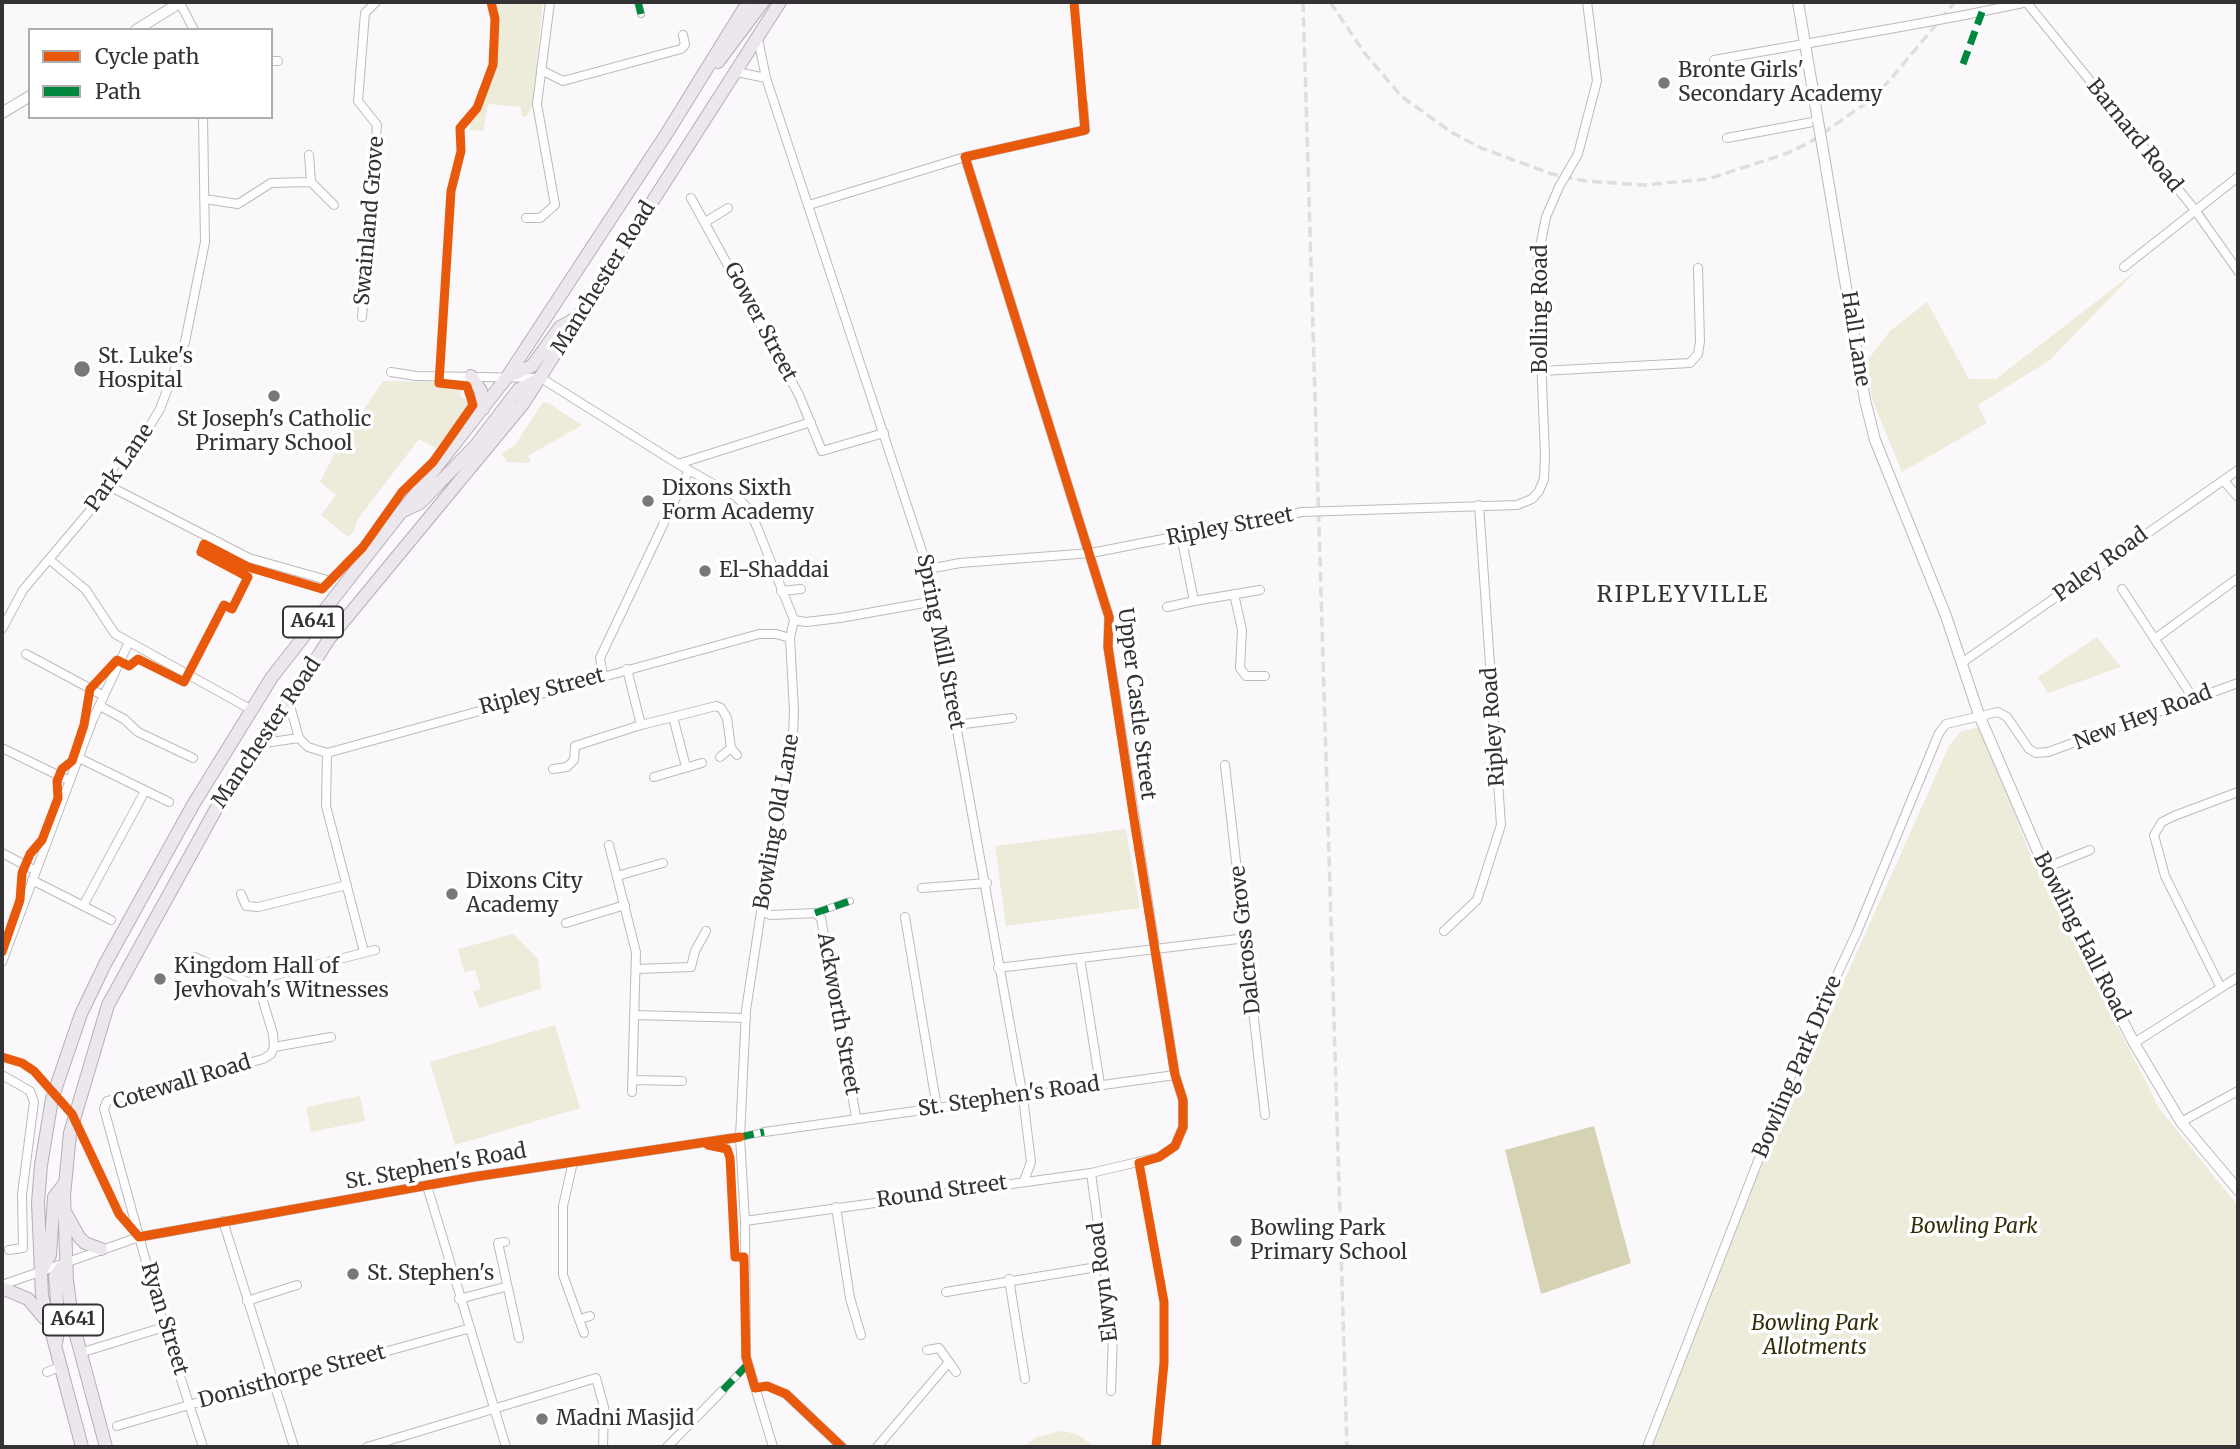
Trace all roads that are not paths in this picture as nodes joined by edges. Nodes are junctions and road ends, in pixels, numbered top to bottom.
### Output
1 (181, 2) edge
2 (376, 2) edge
3 (550, 2) edge
4 (638, 2) edge
5 (748, 2) edge
6 (764, 2) edge
7 (780, 2) edge
8 (1587, 2) edge
9 (1798, 2) edge
10 (2027, 2) edge
11 (641, 14) dead end
12 (139, 28) edge
13 (193, 28) edge
14 (683, 35) dead end
15 (758, 39) junction
16 (1804, 43) junction
17 (1714, 60) dead end
18 (541, 70) junction
19 (737, 72) junction
20 (704, 73) junction
21 (766, 78) junction
22 (28, 97) edge
23 (1083, 103) dead end
24 (2, 113) edge
25 (203, 119) edge
26 (1818, 121) junction
27 (1727, 138) dead end
28 (309, 155) dead end
29 (965, 157) junction
30 (2238, 177) edge
31 (311, 182) junction
32 (691, 198) dead end
33 (204, 199) junction
34 (334, 205) dead end
35 (808, 205) junction
36 (728, 208) dead end
37 (2195, 210) junction
38 (526, 218) dead end
39 (707, 222) junction
40 (2124, 267) dead end
41 (1698, 268) dead end
42 (2238, 271) edge
43 (579, 316) junction
44 (362, 317) dead end
45 (1541, 371) junction
46 (391, 372) dead end
47 (471, 376) junction
48 (507, 377) junction
49 (541, 378) junction
50 (483, 409) junction
51 (811, 422) junction
52 (884, 433) junction
53 (678, 464) junction
54 (689, 470) junction
55 (2238, 470) edge
56 (2224, 481) junction
57 (111, 486) junction
58 (2238, 497) edge
59 (1532, 499) joint
60 (1479, 505) junction
61 (400, 513) junction
62 (1181, 536) junction
63 (1091, 552) junction
64 (50, 560) junction
65 (928, 569) junction
66 (2238, 578) edge
67 (327, 580) dead end
68 (801, 589) dead end
69 (2122, 589) dead end
70 (1260, 590) dead end
71 (780, 591) junction
72 (1234, 594) junction
73 (935, 601) junction
74 (1194, 601) junction
75 (1167, 607) dead end
76 (794, 620) junction
77 (2, 629) edge
78 (790, 638) junction
79 (2156, 638) junction
80 (129, 642) junction
81 (26, 654) dead end
82 (1964, 662) junction
83 (627, 669) junction
84 (603, 675) junction
85 (1265, 676) dead end
86 (2238, 683) edge
87 (104, 696) junction
88 (2193, 698) junction
89 (289, 702) junction
90 (100, 706) junction
91 (252, 710) junction
92 (1979, 715) junction
93 (673, 717) junction
94 (1012, 718) dead end
95 (641, 725) junction
96 (957, 725) junction
97 (299, 738) junction
98 (263, 743) junction
99 (2, 748) edge
100 (327, 753) junction
101 (720, 757) dead end
102 (79, 758) junction
103 (193, 758) dead end
104 (702, 762) dead end
105 (1226, 765) dead end
106 (686, 766) junction
107 (553, 769) dead end
108 (654, 777) dead end
109 (70, 781) junction
110 (145, 791) junction
111 (2238, 792) edge
112 (169, 803) dead end
113 (609, 845) dead end
114 (2090, 850) dead end
115 (2, 853) edge
116 (663, 863) dead end
117 (2045, 868) junction
118 (36, 871) junction
119 (617, 876) junction
120 (32, 880) junction
121 (986, 883) junction
122 (347, 885) junction
123 (922, 888) dead end
124 (241, 894) dead end
125 (850, 901) dead end
126 (625, 905) junction
127 (83, 906) junction
128 (761, 911) junction
129 (815, 913) junction
130 (905, 917) dead end
131 (111, 920) dead end
132 (566, 923) dead end
133 (706, 931) dead end
134 (1444, 931) dead end
135 (1246, 938) junction
136 (1156, 949) junction
137 (375, 950) dead end
138 (364, 952) junction
139 (195, 957) dead end
140 (1080, 958) junction
141 (2, 962) edge
142 (998, 968) junction
143 (636, 969) junction
144 (2238, 977) edge
145 (257, 982) junction
146 (2221, 988) junction
147 (634, 1015) junction
148 (746, 1018) junction
149 (331, 1037) dead end
150 (2134, 1043) junction
151 (274, 1047) junction
152 (2, 1075) edge
153 (1175, 1075) junction
154 (632, 1080) junction
155 (682, 1081) dead end
156 (1100, 1084) junction
157 (2238, 1091) edge
158 (632, 1092) dead end
159 (1023, 1097) junction
160 (937, 1108) junction
161 (104, 1109) joint
162 (1265, 1115) dead end
163 (856, 1117) junction
164 (2181, 1122) junction
165 (764, 1132) joint
166 (740, 1137) junction
167 (573, 1161) junction
168 (1139, 1163) joint
169 (1091, 1173) junction
170 (1024, 1181) junction
171 (64, 1183) junction
172 (427, 1186) junction
173 (2238, 1190) edge
174 (836, 1207) junction
175 (64, 1208) junction
176 (223, 1221) junction
177 (745, 1221) junction
178 (139, 1237) junction
179 (505, 1242) dead end
180 (101, 1249) junction
181 (9, 1250) dead end
182 (66, 1262) junction
183 (1103, 1266) junction
184 (40, 1272) junction
185 (1009, 1279) junction
186 (297, 1285) dead end
187 (2, 1287) edge
188 (505, 1287) junction
189 (946, 1292) dead end
190 (459, 1299) junction
191 (247, 1301) junction
192 (590, 1316) dead end
193 (580, 1319) junction
194 (48, 1324) junction
195 (164, 1327) junction
196 (467, 1329) junction
197 (584, 1333) dead end
198 (861, 1335) dead end
199 (519, 1338) dead end
200 (927, 1350) dead end
201 (55, 1351) junction
202 (80, 1353) junction
203 (949, 1362) junction
204 (748, 1364) junction
205 (956, 1372) dead end
206 (1025, 1379) dead end
207 (273, 1383) junction
208 (755, 1388) junction
209 (244, 1389) joint
210 (723, 1390) joint
211 (1111, 1391) dead end
212 (786, 1394) joint
213 (190, 1404) junction
214 (495, 1407) junction
215 (117, 1426) dead end
216 (680, 1438) junction
217 (82, 1447) edge
218 (106, 1447) edge
219 (203, 1447) edge
220 (294, 1447) edge
221 (366, 1447) edge
222 (506, 1447) edge
223 (603, 1447) edge
224 (667, 1447) edge
225 (684, 1447) edge
226 (774, 1447) edge
227 (840, 1447) edge
228 (877, 1447) edge
229 (1647, 1447) edge

1 - 12 street
1 - 13 street
2 - 44 street, Swainland Grove
3 - 18 street
4 - 11 street
5 - 20 main road, Manchester Road / A641
6 - 20 main road
7 - 15 main road, Manchester Road / A641
8 - 45 street, Bolling Road, bridge
9 - 16 street, Hall Lane
10 - 16 street, bridge
10 - 37 street, Barnard Road
14 - 18 street
15 - 19 main road, Manchester Road / A641
15 - 21 street, Spring Mill Street
16 - 17 street
16 - 26 street, Hall Lane
18 - 38 street
19 - 21 street
19 - 43 main road, Manchester Road / A641
20 - 48 main road, Manchester Road / A641
21 - 35 street, Spring Mill Street
22 - 24 street
23 - 29 street
25 - 33 street, Park Lane
26 - 27 street
26 - 82 street, Hall Lane, bridge
28 - 31 street
29 - 35 street
29 - 63 street, Upper Castle Street
30 - 37 street
31 - 33 street
31 - 34 street
32 - 39 street, Gower Street
33 - 57 street, Park Lane
35 - 52 street, Spring Mill Street
36 - 39 street
37 - 40 street
37 - 42 street, Barnard Road
39 - 51 street, Gower Street
41 - 45 street
43 - 48 main road
43 - 49 main road, Manchester Road / A641
45 - 59 street, Bolling Road
46 - 47 street
47 - 48 street
47 - 50 main road
48 - 49 street
48 - 50 main road, Manchester Road / A641
49 - 53 street
49 - 61 main road
49 - 89 main road, Manchester Road / A641
50 - 61 main road, Manchester Road / A641
51 - 52 street, Gower Street
51 - 53 street
52 - 65 street, Spring Mill Street
53 - 54 street
54 - 71 street
54 - 84 street
55 - 56 street, Paley Road
56 - 58 street
56 - 82 street, Paley Road
57 - 64 street, Park Lane
57 - 67 street
59 - 60 street, Ripley Street
60 - 62 street, Ripley Street, bridge
60 - 134 street, Ripley Road
61 - 91 main road, Manchester Road / A641
62 - 63 street, Ripley Street
62 - 74 street
63 - 65 street, Ripley Street
63 - 136 street, Upper Castle Street
64 - 77 street, Park Lane
64 - 80 street
65 - 73 street, Spring Mill Street
66 - 79 street
68 - 71 street
69 - 79 street
70 - 72 street
71 - 76 street
72 - 74 street
72 - 85 street
73 - 76 street
73 - 96 street, Spring Mill Street
74 - 75 street
76 - 78 street, Bowling Old Lane
78 - 83 street, Ripley Street
78 - 128 street, Bowling Old Lane
79 - 88 street
80 - 87 street
80 - 91 street
81 - 87 street
82 - 92 street, Bowling Hall Road
83 - 84 street, Ripley Street
83 - 95 street
84 - 100 street, Ripley Street
86 - 88 street, New Hey Road
87 - 90 street
88 - 92 street, New Hey Road
89 - 97 street
89 - 98 main road, Manchester Road / A641
90 - 102 street
90 - 103 street
91 - 184 main road, Manchester Road / A641
92 - 117 street, Bowling Hall Road
92 - 229 street, Bowling Park Drive
93 - 95 street
93 - 101 street
93 - 106 street
94 - 96 street
95 - 107 street
96 - 121 street, Spring Mill Street
97 - 98 street
97 - 100 street
98 - 171 main road, Manchester Road / A641
99 - 109 street
100 - 122 street
102 - 109 street
102 - 110 street
104 - 106 street
105 - 135 street, Dalcross Grove
106 - 108 street
109 - 118 street
110 - 112 street
110 - 127 street
111 - 146 street
113 - 119 street
114 - 117 street
115 - 118 street
116 - 119 street
117 - 150 street, Bowling Hall Road
118 - 120 street
119 - 126 street
120 - 127 street
120 - 141 street
121 - 123 street
121 - 142 street, Spring Mill Street
122 - 124 street
122 - 138 street
125 - 129 street
126 - 132 street
126 - 143 street
127 - 131 street
128 - 129 street
128 - 148 street, Bowling Old Lane
129 - 163 street, Ackworth Street
130 - 160 street
133 - 143 street
135 - 136 street
135 - 162 street, Dalcross Grove
136 - 140 street
136 - 153 street, Upper Castle Street
137 - 138 street
138 - 145 street
139 - 145 street
140 - 142 street
140 - 156 street
142 - 159 street, Spring Mill Street
143 - 147 street
144 - 146 street
145 - 151 street
146 - 150 street
147 - 148 street
147 - 154 street
148 - 166 street, Bowling Old Lane
149 - 151 street
150 - 164 street, Bowling Hall Road
151 - 161 street, Cotewall Road
152 - 181 street
153 - 156 street, St. Stephen's Road
153 - 168 street, Upper Castle Street
154 - 155 street
154 - 158 street
156 - 159 street, St. Stephen's Road
157 - 164 street
159 - 160 street, St. Stephen's Road
159 - 170 street, Spring Mill Street
160 - 163 street, St. Stephen's Road
161 - 178 street, Ryan Street
163 - 165 street, St. Stephen's Road
164 - 173 street, Bowling Hall Road
165 - 166 street, St. Stephen's Road
166 - 167 street, St. Stephen's Road
166 - 177 street, Bowling Old Lane
167 - 172 street, St. Stephen's Road
167 - 193 street
168 - 169 street, Round Street
169 - 170 street, Round Street
169 - 183 street, Elwyn Road
170 - 174 street, Round Street
171 - 175 main road, Manchester Road / A641
171 - 184 main road
172 - 176 street, St. Stephen's Road
172 - 190 street
174 - 177 street, Round Street
174 - 198 street
175 - 180 main road
175 - 182 main road, Manchester Road / A641
176 - 178 street, St. Stephen's Road
176 - 191 street
177 - 204 street, Bowling Old Lane
178 - 180 street, St. Stephen's Road
178 - 195 street, Ryan Street
179 - 188 street
180 - 182 street, St. Stephen's Road
182 - 184 street, St. Stephen's Road
182 - 201 main road
182 - 202 main road, Manchester Road / A641
183 - 185 street
183 - 211 street, Elwyn Road
184 - 187 street, St. Stephen's Road
184 - 194 main road, Manchester Road / A641
185 - 189 street
185 - 206 street
186 - 191 street
187 - 194 main road
188 - 190 street
188 - 199 street
190 - 196 street
191 - 207 street
192 - 193 street
193 - 197 street
194 - 201 main road, Manchester Road / A641
195 - 202 street
195 - 213 street, Ryan Street
196 - 207 street, Donisthorpe Street
196 - 214 street
200 - 203 street
201 - 217 main road, Manchester Road / A641
202 - 218 main road, Manchester Road / A641
203 - 205 street
203 - 228 street
204 - 208 street, Bowling Old Lane
204 - 210 street
207 - 209 street, Donisthorpe Street
207 - 220 street
208 - 212 street
208 - 226 street, Bowling Old Lane
209 - 213 street, Donisthorpe Street
210 - 216 street
212 - 227 street
213 - 215 street, Donisthorpe Street
213 - 219 street, Ryan Street
214 - 221 street
214 - 222 street
214 - 223 street
216 - 224 street
216 - 225 street

